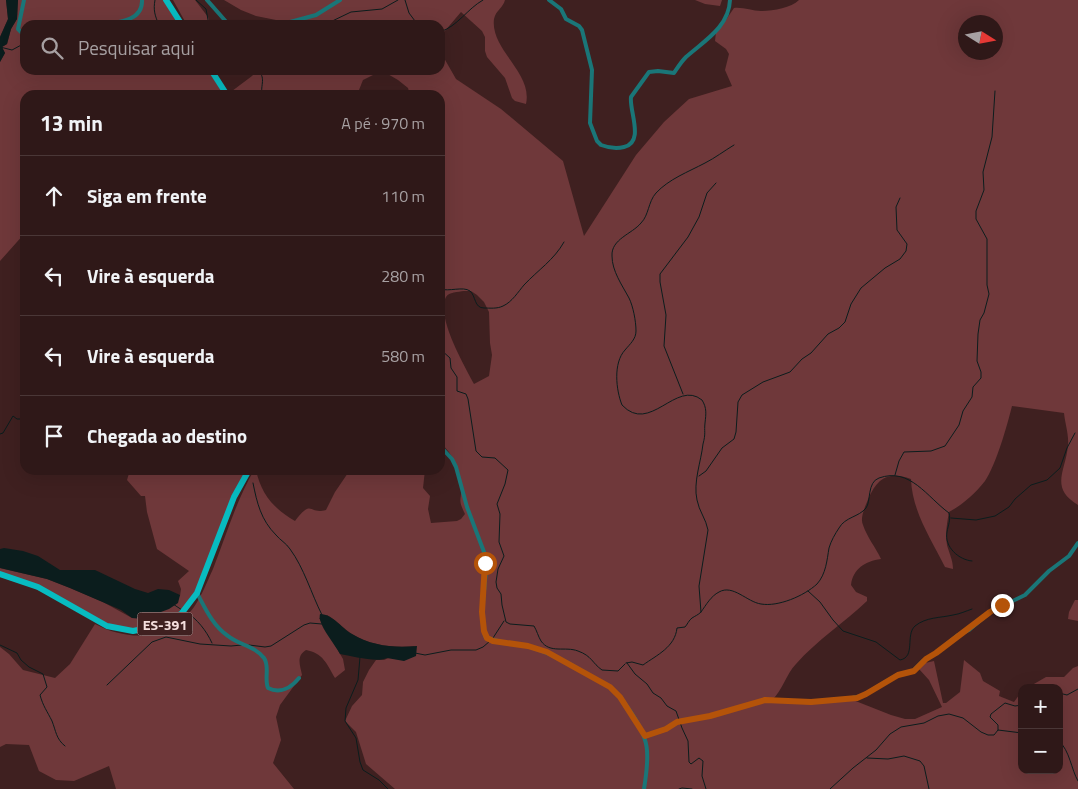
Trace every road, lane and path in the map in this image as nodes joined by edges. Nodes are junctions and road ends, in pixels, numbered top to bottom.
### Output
1 (24, 0) edge
2 (142, 0) edge
3 (166, 0) edge
4 (207, 0) edge
5 (340, 0) edge
6 (548, 0) edge
7 (730, 0) edge
8 (123, 20) edge
9 (179, 20) edge
10 (225, 20) edge
11 (298, 20) edge
12 (20, 31) edge
13 (213, 75) edge
14 (224, 90) edge
15 (445, 451) edge
16 (246, 475) edge
17 (1078, 543) edge
18 (0, 574) edge
19 (197, 593) junction
20 (299, 678) dead end
21 (645, 736) junction
22 (644, 789) edge

1 - 12 street
2 - 8 street
3 - 9 main road
4 - 10 street
5 - 11 street
6 - 7 street
13 - 14 main road
15 - 21 street
16 - 19 main road, ES-391
17 - 21 street
18 - 19 main road, ES-391
19 - 20 street
21 - 22 street

